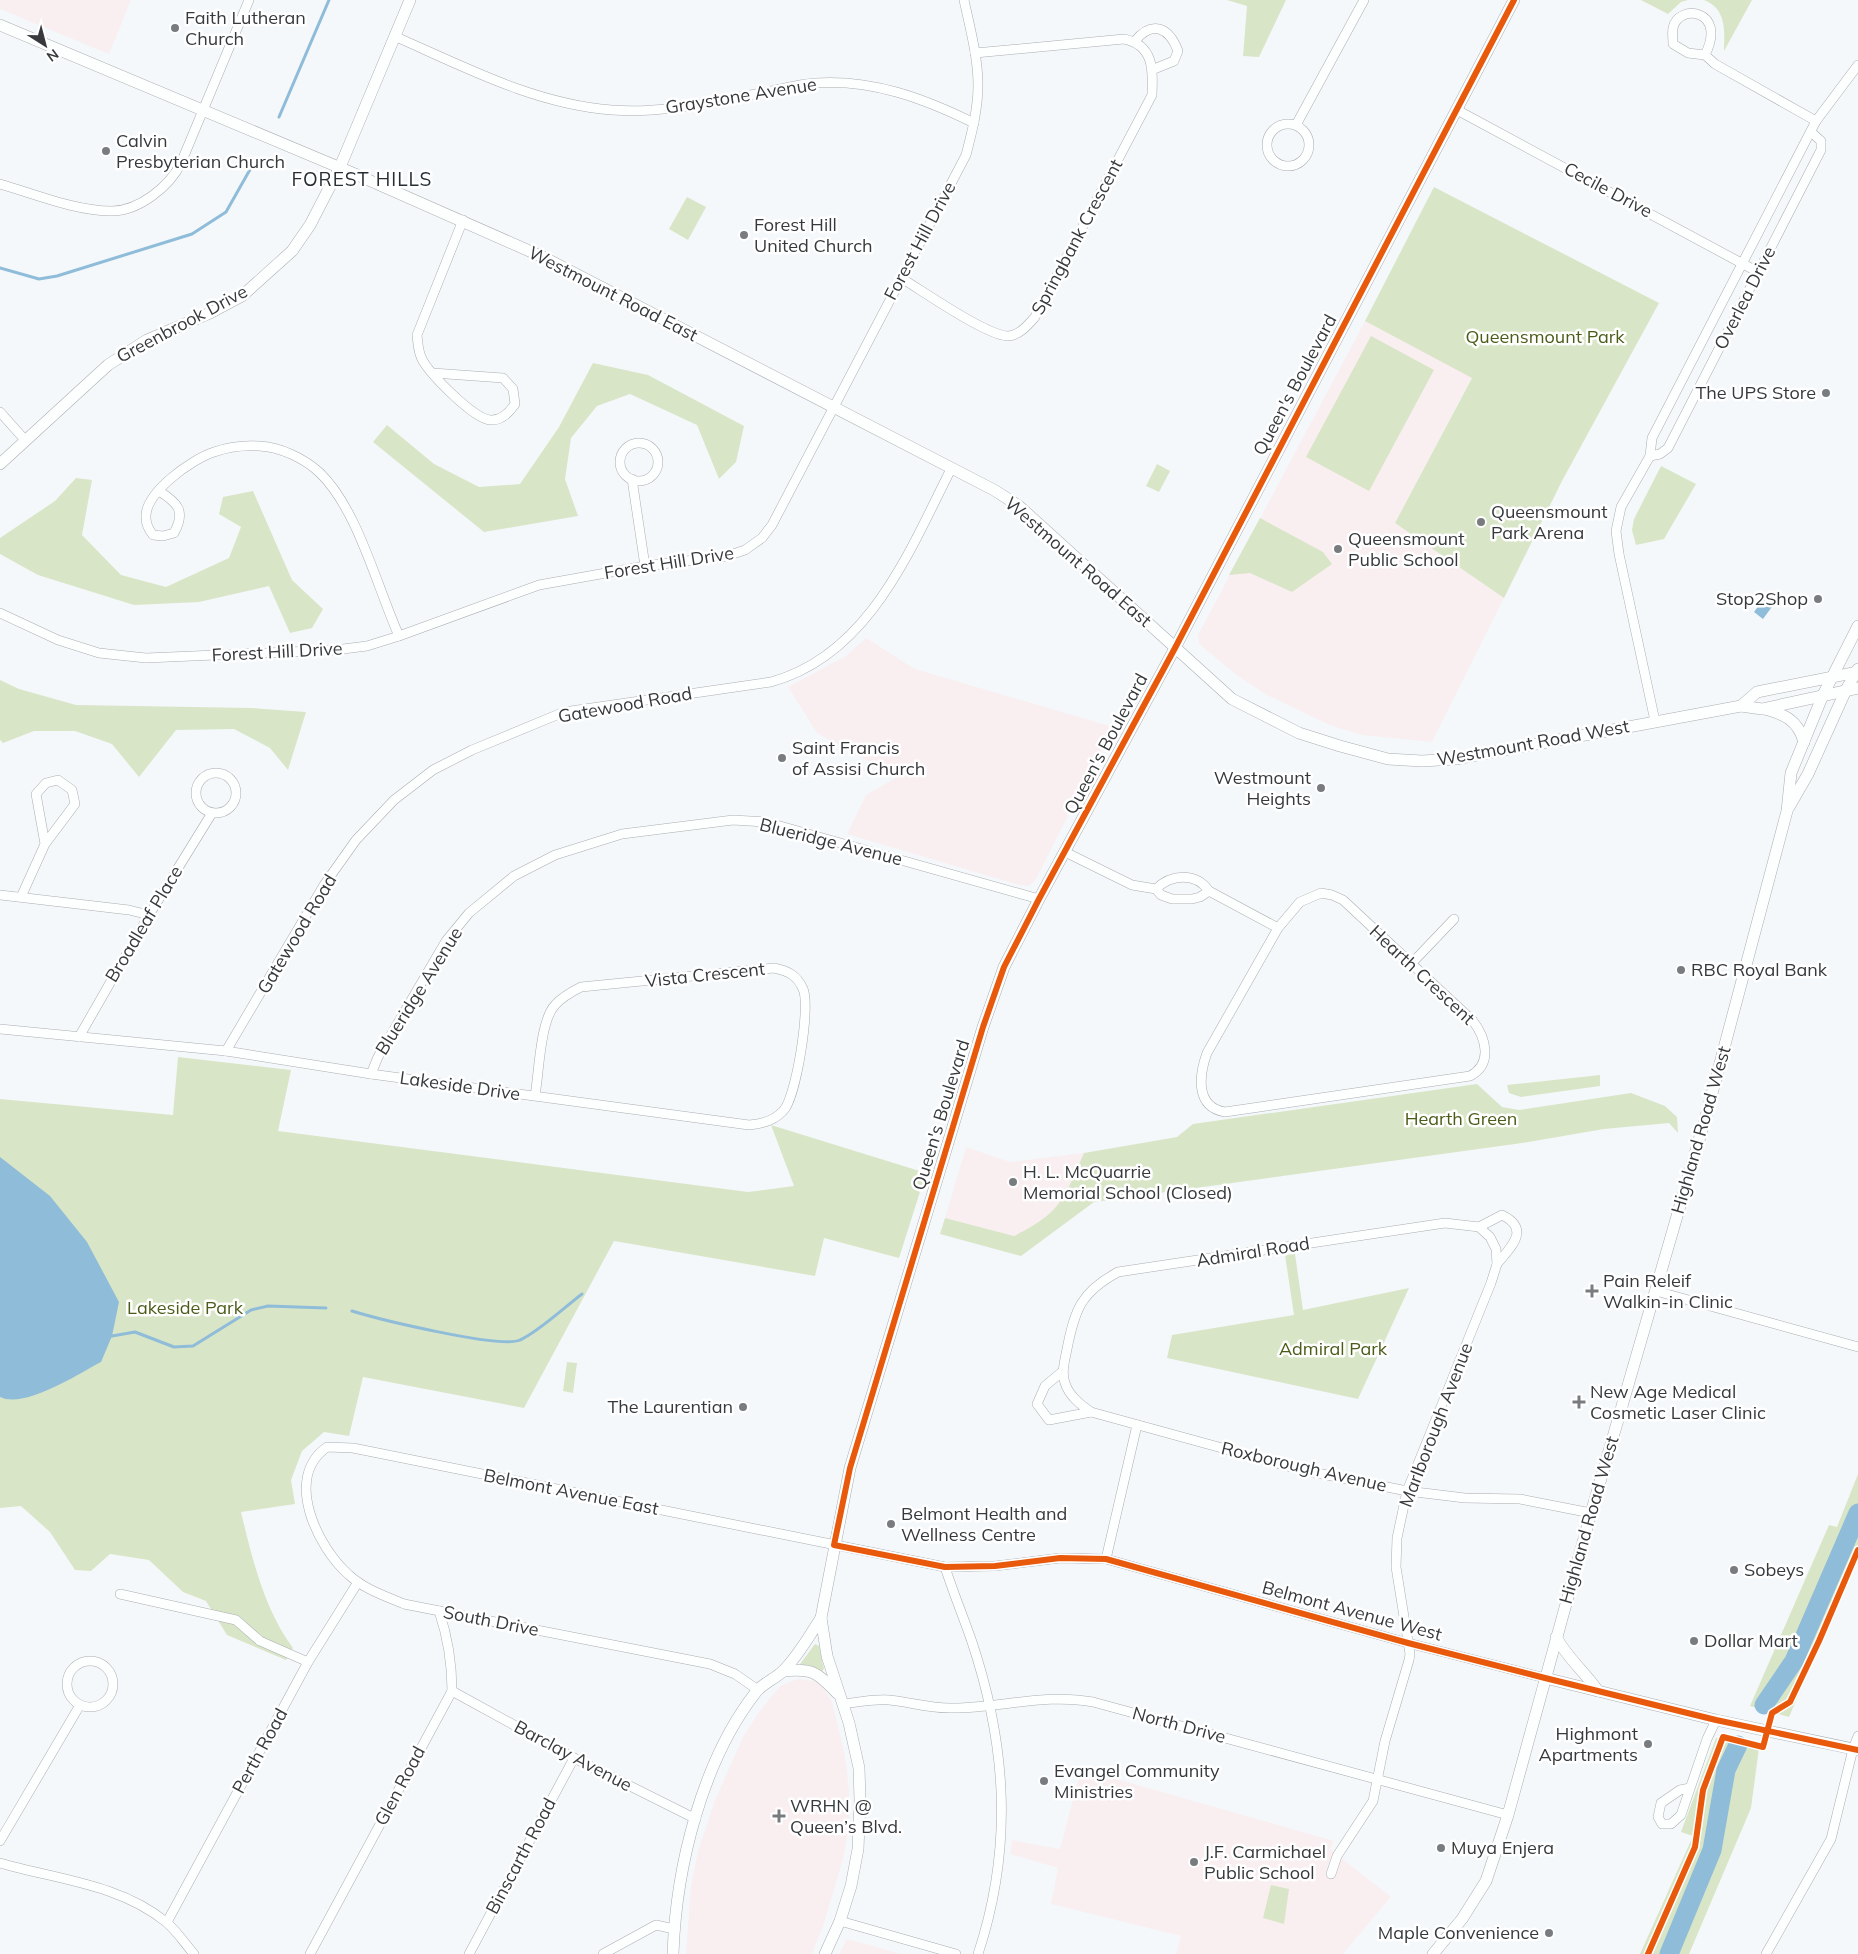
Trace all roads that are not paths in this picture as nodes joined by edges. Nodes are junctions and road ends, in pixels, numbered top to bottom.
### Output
1 (249, 0) edge
2 (410, 0) edge
3 (964, 0) edge
4 (1364, 0) edge
5 (1514, 0) edge
6 (0, 25) edge
7 (394, 36) junction
8 (1135, 41) junction
9 (975, 53) junction
10 (1705, 55) junction
11 (1858, 65) edge
12 (1154, 69) junction
13 (203, 110) junction
14 (1457, 110) junction
15 (1816, 121) junction
16 (974, 123) junction
17 (1296, 125) junction
18 (1811, 132) junction
19 (340, 167) junction
20 (0, 184) edge
21 (462, 220) junction
22 (1743, 262) junction
23 (1758, 272) junction
24 (900, 278) junction
25 (433, 373) junction
26 (833, 406) junction
27 (0, 412) edge
28 (25, 440) junction
29 (1650, 456) junction
30 (0, 464) edge
31 (951, 469) junction
32 (632, 479) junction
33 (159, 491) junction
34 (645, 566) junction
35 (0, 613) edge
36 (1858, 626) edge
37 (399, 636) junction
38 (1175, 648) junction
39 (1858, 671) edge
40 (1833, 676) junction
41 (1858, 688) edge
42 (1846, 690) junction
43 (1823, 695) junction
44 (1740, 706) junction
45 (1762, 709) junction
46 (1655, 721) junction
47 (1804, 742) junction
48 (1787, 811) junction
49 (212, 813) junction
50 (46, 844) junction
51 (1066, 852) junction
52 (1156, 889) junction
53 (1209, 891) junction
54 (0, 895) edge
55 (21, 897) junction
56 (1039, 899) junction
57 (149, 914) junction
58 (1454, 919) dead end
59 (1278, 928) junction
60 (1411, 964) junction
61 (0, 1029) edge
62 (79, 1037) junction
63 (226, 1052) junction
64 (371, 1074) junction
65 (535, 1096) junction
66 (770, 1121) joint
67 (1479, 1227) junction
68 (1497, 1264) junction
69 (1656, 1291) junction
70 (1858, 1347) edge
71 (1063, 1371) junction
72 (1091, 1412) junction
73 (1137, 1425) junction
74 (313, 1460) joint
75 (1407, 1491) junction
76 (1591, 1514) junction
77 (834, 1545) junction
78 (1106, 1559) junction
79 (945, 1567) junction
80 (358, 1582) junction
81 (120, 1594) dead end
82 (439, 1611) junction
83 (821, 1618) junction
84 (1556, 1637) junction
85 (1408, 1643) junction
86 (308, 1662) junction
87 (782, 1671) junction
88 (1545, 1678) junction
89 (758, 1690) junction
90 (452, 1691) junction
91 (1598, 1691) junction
92 (842, 1700) junction
93 (80, 1705) junction
94 (990, 1706) junction
95 (1716, 1720) junction
96 (1858, 1736) edge
97 (1855, 1749) edge
98 (574, 1758) junction
99 (1377, 1778) junction
100 (1690, 1788) dead end
101 (1508, 1815) junction
102 (696, 1819) junction
103 (0, 1841) edge
104 (0, 1863) edge
105 (1331, 1874) dead end
106 (840, 1921) junction
107 (166, 1922) junction
108 (674, 1929) junction
109 (194, 1954) edge
110 (310, 1954) edge
111 (469, 1954) edge
112 (603, 1954) edge
113 (673, 1954) edge
114 (825, 1954) edge
115 (956, 1954) edge
116 (978, 1954) edge
117 (1434, 1954) edge
118 (1766, 1954) edge

1 - 13 street
2 - 7 main road, Greenbrook Drive
3 - 9 street, Forest Hill Drive
4 - 17 street
5 - 14 main road, Queen's Boulevard
6 - 13 main road, Westmount Road East
7 - 16 street, Graystone Avenue
7 - 19 main road, Greenbrook Drive
8 - 9 street
8 - 12 street
8 - 12 street
9 - 16 street, Forest Hill Drive
10 - 10 street
10 - 15 street
11 - 15 street, Overlea Drive
12 - 24 street, Springbank Crescent
13 - 19 main road, Westmount Road East
13 - 20 street
14 - 22 street, Cecile Drive
14 - 38 main road, Queen's Boulevard
15 - 18 street, Overlea Drive
16 - 24 street, Forest Hill Drive
17 - 17 street
18 - 22 street, Overlea Drive
18 - 23 street, Overlea Drive
19 - 21 main road, Westmount Road East
19 - 28 main road, Greenbrook Drive
21 - 25 street
21 - 26 main road, Westmount Road East
22 - 23 street, Cecile Drive
22 - 29 street, Overlea Drive
23 - 29 street, Overlea Drive
24 - 26 street, Forest Hill Drive
25 - 25 street
26 - 31 main road, Westmount Road East
26 - 34 street, Forest Hill Drive
27 - 28 street
28 - 30 main road, Greenbrook Drive
29 - 46 street, Overlea Drive
31 - 38 main road, Westmount Road East
31 - 63 street, Gatewood Road
32 - 32 street
32 - 34 street
33 - 33 street
33 - 37 street
34 - 37 street, Forest Hill Drive
35 - 37 street, Forest Hill Drive
36 - 40 main road, Highland Road West
38 - 46 main road, Westmount Road West
38 - 51 main road, Queen's Boulevard
39 - 40 main road, Westmount Road West
39 - 42 main road, Highland Road West
40 - 43 main road, Highland Road West
40 - 44 main road, Westmount Road West
41 - 42 main road, Westmount Road West
42 - 43 main road, Westmount Road West
42 - 48 main road, Highland Road West
43 - 45 main road, Westmount Road West
43 - 47 main road, Highland Road West
44 - 45 main road, Westmount Road West
44 - 46 main road, Westmount Road West
45 - 47 main road
47 - 48 main road, Highland Road West
48 - 69 main road, Highland Road West
49 - 49 street, Broadleaf Place
49 - 57 street, Broadleaf Place
50 - 50 street
50 - 55 street
51 - 52 street
51 - 56 main road, Queen's Boulevard
52 - 53 street
52 - 53 street
53 - 59 street
54 - 55 street
55 - 57 street
56 - 64 street, Blueridge Avenue
56 - 77 main road, Queen's Boulevard
57 - 62 street, Broadleaf Place
58 - 60 street
59 - 60 street, Hearth Crescent
59 - 60 street, Hearth Crescent
61 - 62 street, Lakeside Drive
62 - 63 street, Lakeside Drive
63 - 64 street, Lakeside Drive
64 - 65 street, Lakeside Drive
65 - 66 street, Lakeside Drive
65 - 66 street, Vista Crescent
67 - 68 street, Marlborough Avenue
67 - 68 street, Marlborough Avenue
67 - 71 street, Admiral Road
68 - 75 street, Marlborough Avenue
69 - 70 street
69 - 76 main road, Highland Road West
71 - 72 street
71 - 72 street
72 - 73 street
73 - 75 street, Roxborough Avenue
73 - 78 street
74 - 77 street, Belmont Avenue East
74 - 80 street, South Drive
75 - 76 street, Roxborough Avenue
75 - 85 street, Marlborough Avenue
76 - 84 main road, Highland Road West
77 - 79 street, Belmont Avenue West
77 - 83 main road, Queen's Boulevard
78 - 79 street, Belmont Avenue West
78 - 85 street, Belmont Avenue West
79 - 94 street
80 - 82 street, South Drive
80 - 86 street, Perth Road
81 - 86 street
82 - 89 street, South Drive
82 - 90 street, Glen Road
83 - 87 main road, Queen's Boulevard
83 - 92 main road, Queen's Boulevard
84 - 88 main road, Highland Road West
84 - 91 main road
85 - 88 street, Belmont Avenue West
85 - 99 street, Marlborough Avenue
86 - 107 street, Perth Road
87 - 89 main road, Queen's Boulevard
87 - 92 main road
88 - 91 main road, Belmont Avenue West
88 - 101 main road, Highland Road West
89 - 102 main road, Queen's Boulevard
90 - 98 street, Barclay Avenue
90 - 110 street, Glen Road
91 - 95 main road, Belmont Avenue West
92 - 94 street, North Drive
92 - 106 main road, Queen's Boulevard
93 - 93 street
93 - 103 street
94 - 99 street, North Drive
94 - 116 street
95 - 97 main road, Belmont Avenue West
95 - 100 street
96 - 97 street
97 - 118 street
98 - 102 street, Barclay Avenue
98 - 111 street, Binscarth Road
99 - 101 street, North Drive
99 - 105 street, Marlborough Avenue
101 - 117 main road, Highland Road West
102 - 108 main road, Queen's Boulevard
104 - 107 street
106 - 114 main road, Queen's Boulevard
106 - 115 street
107 - 109 street
108 - 112 street
108 - 113 main road, Queen's Boulevard

